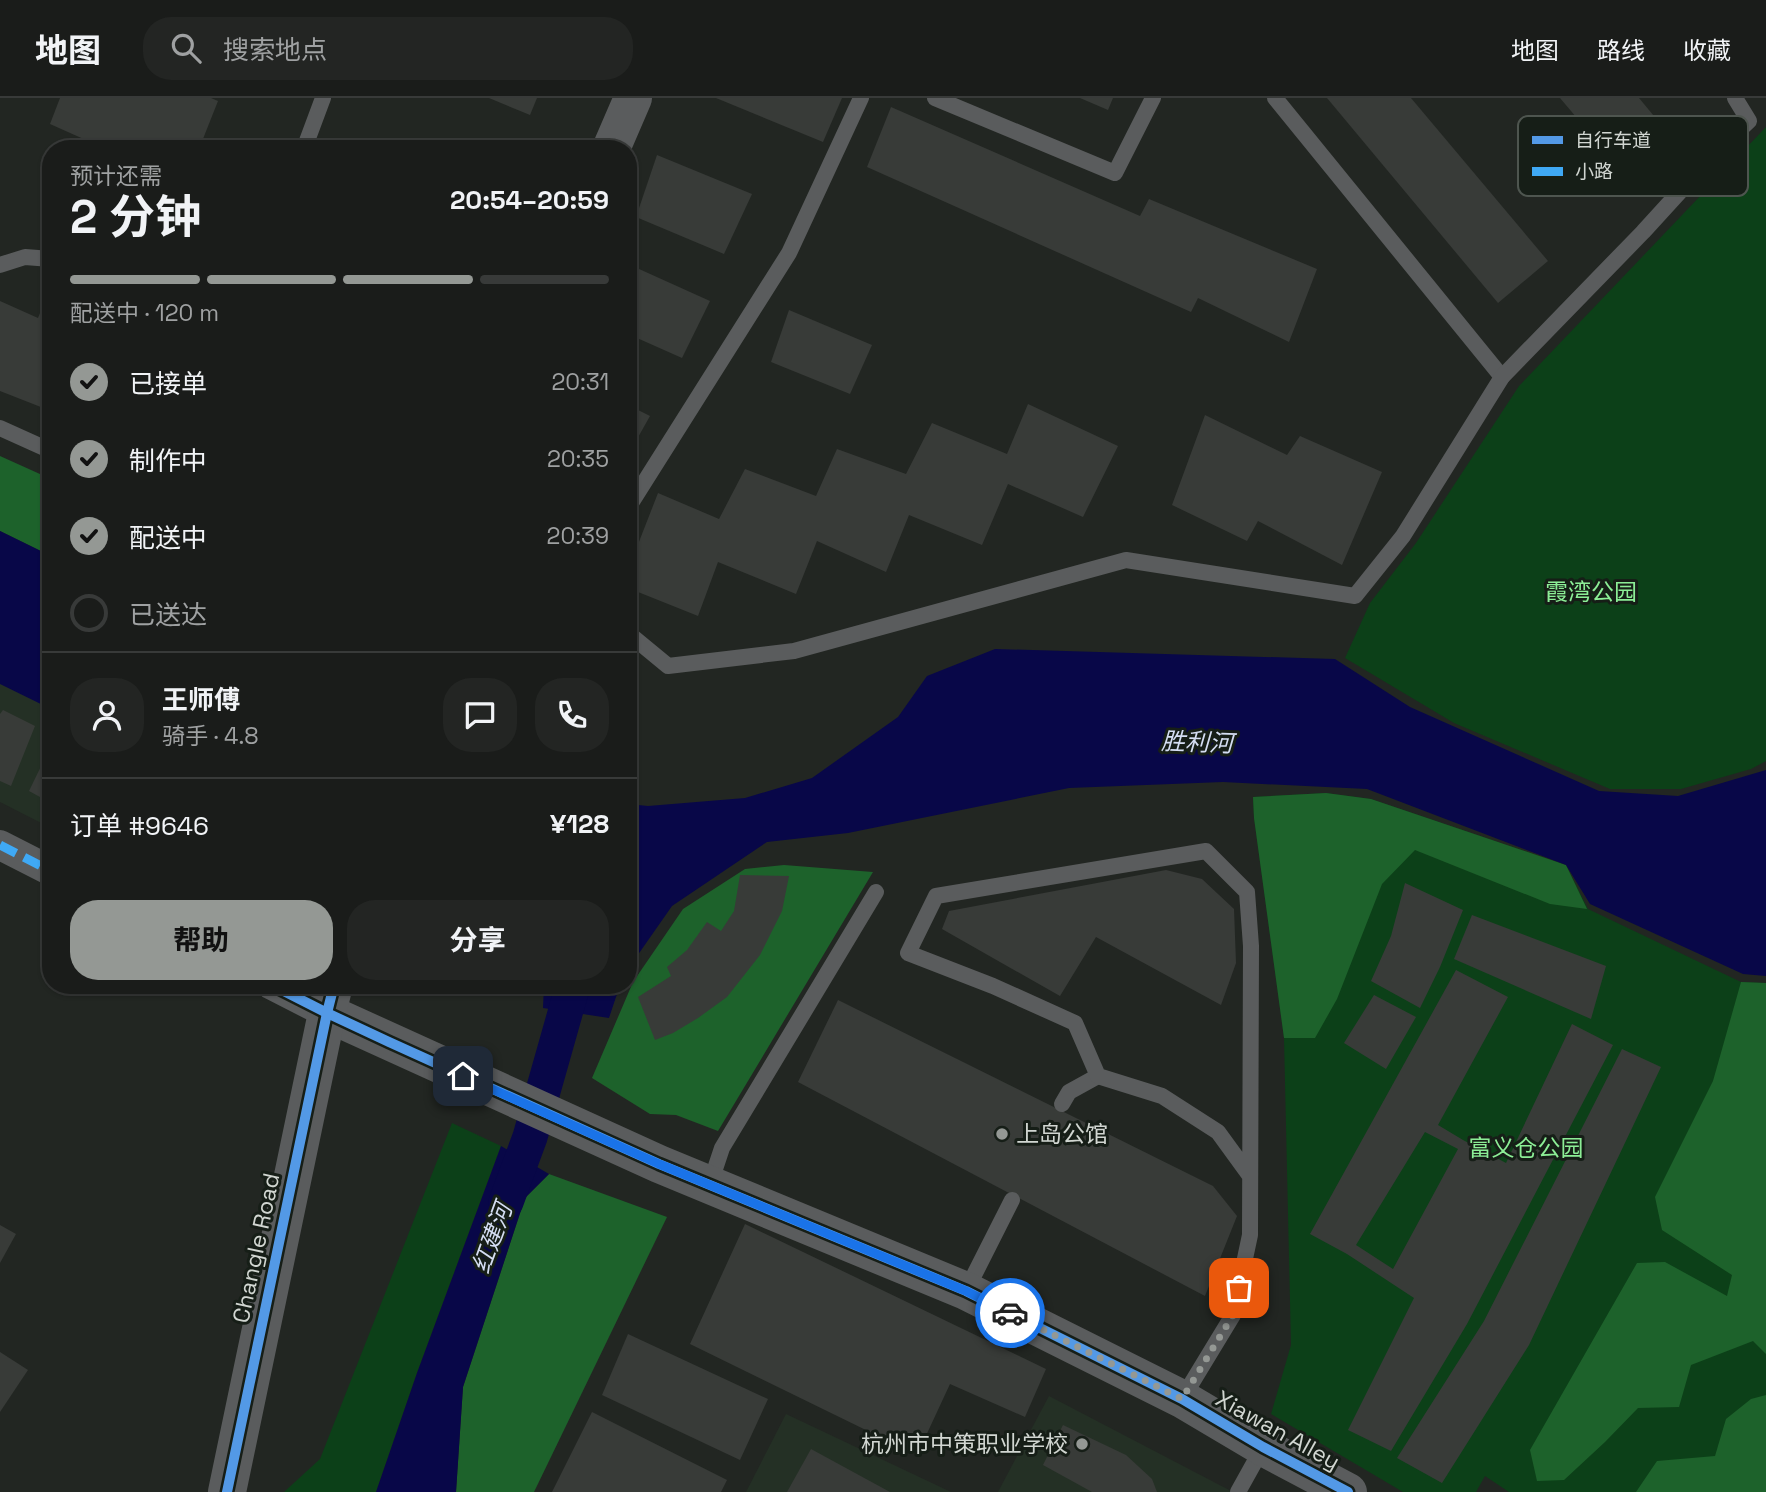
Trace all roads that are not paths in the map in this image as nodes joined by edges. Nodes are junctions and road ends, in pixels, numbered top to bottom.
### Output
1 (323, 98) edge
2 (633, 98) edge
3 (861, 98) edge
4 (935, 98) edge
5 (1153, 98) edge
6 (1275, 98) edge
7 (1735, 98) edge
8 (1746, 116) edge
9 (307, 140) edge
10 (615, 140) edge
11 (1676, 196) edge
12 (42, 258) edge
13 (0, 264) edge
14 (1502, 377) junction
15 (0, 428) edge
16 (42, 447) edge
17 (637, 494) edge
18 (637, 640) edge
19 (0, 845) edge
20 (42, 866) edge
21 (876, 892) dead end
22 (309, 994) edge
23 (330, 999) edge
24 (1098, 1076) junction
25 (1062, 1104) dead end
26 (1250, 1176) junction
27 (710, 1184) junction
28 (1012, 1200) dead end
29 (966, 1291) junction
30 (1182, 1399) junction
31 (1263, 1447) junction
32 (227, 1492) edge
33 (1238, 1492) edge
34 (1348, 1492) edge

1 - 9 lane
2 - 10 street
3 - 17 lane
4 - 5 lane
6 - 14 lane
7 - 8 lane
11 - 14 lane
12 - 13 lane
14 - 18 lane
15 - 16 lane
19 - 20 street
21 - 27 lane
22 - 23 street, Xiawan Alley
23 - 27 street, Xiawan Alley
23 - 32 street, Changle Road
24 - 25 lane
24 - 26 lane
24 - 26 lane
26 - 30 lane
27 - 29 street, Xiawan Alley
28 - 29 lane
29 - 30 street, Xiawan Alley
30 - 31 street, Xiawan Alley
31 - 33 lane
31 - 34 street, Xiawan Alley

